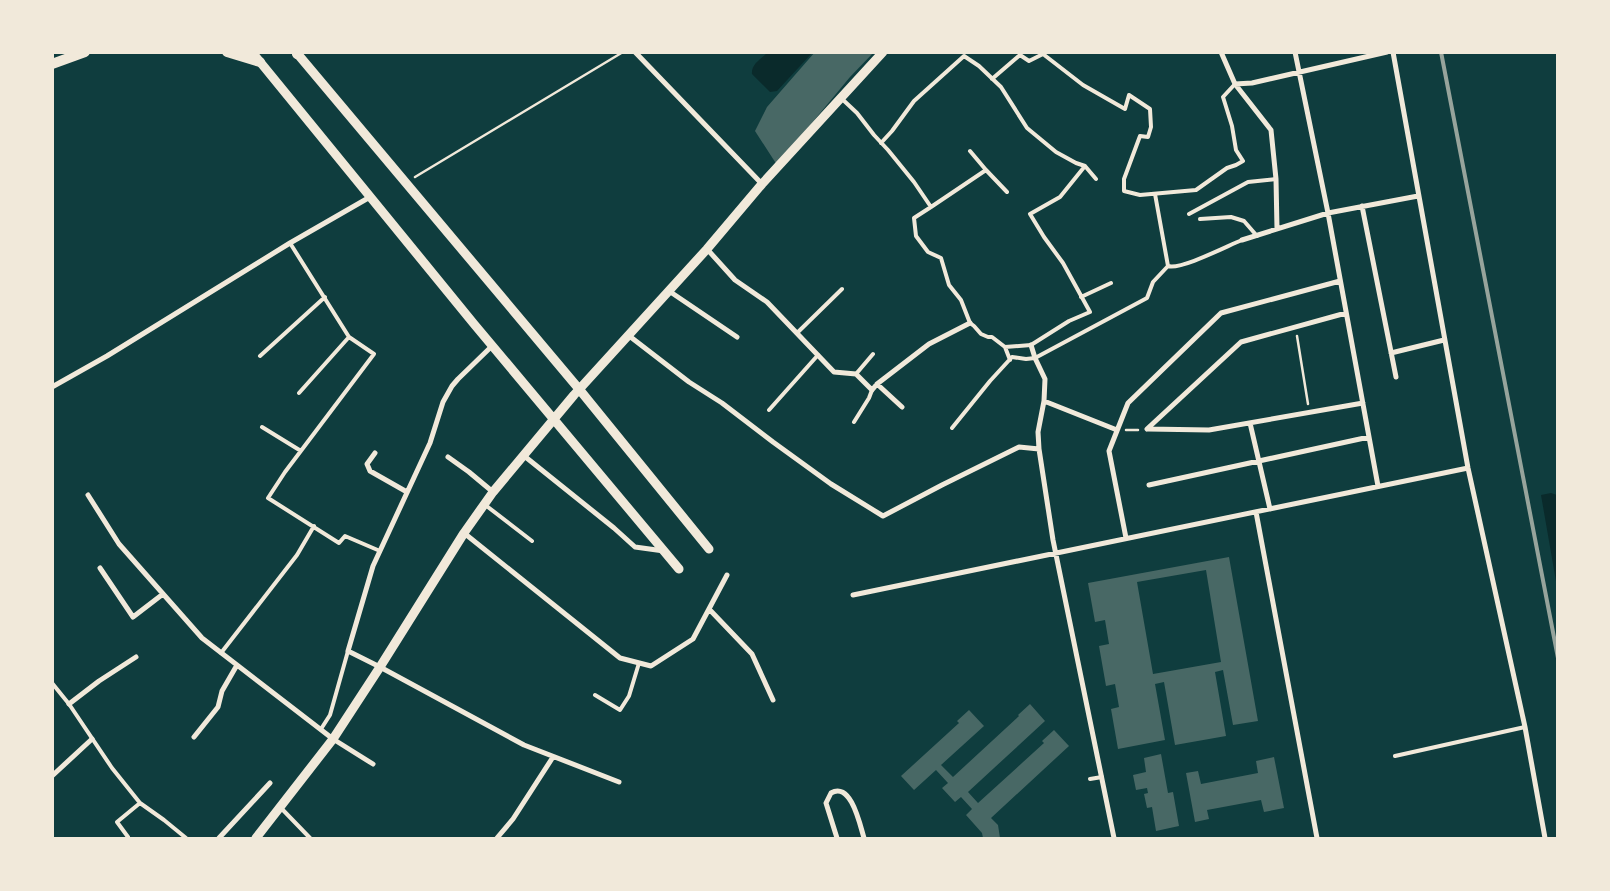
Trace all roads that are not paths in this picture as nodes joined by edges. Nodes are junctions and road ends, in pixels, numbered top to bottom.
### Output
1 (85, 52) edge
2 (227, 52) edge
3 (252, 52) edge
4 (635, 52) edge
5 (883, 52) edge
6 (1221, 52) edge
7 (1295, 52) edge
8 (1387, 52) edge
9 (1393, 52) edge
10 (297, 53) edge
11 (260, 62) junction
12 (52, 64) edge
13 (1299, 72) junction
14 (992, 79) junction
15 (1236, 84) junction
16 (841, 98) junction
17 (880, 143) junction
18 (970, 151) dead end
19 (1085, 166) junction
20 (986, 170) junction
21 (1276, 179) junction
22 (1096, 180) dead end
23 (762, 184) junction
24 (1008, 192) dead end
25 (1155, 194) junction
26 (1418, 196) junction
27 (370, 197) junction
28 (1362, 206) junction
29 (931, 207) junction
30 (1328, 213) junction
31 (1189, 214) dead end
32 (1200, 219) dead end
33 (1277, 230) junction
34 (1257, 236) junction
35 (1242, 240) joint
36 (290, 243) junction
37 (707, 249) junction
38 (1168, 266) junction
39 (1340, 281) junction
40 (1110, 283) dead end
41 (842, 289) dead end
42 (669, 291) junction
43 (1081, 297) junction
44 (325, 298) junction
45 (1346, 313) junction
46 (970, 323) junction
47 (797, 333) junction
48 (628, 335) junction
49 (349, 337) junction
50 (737, 337) dead end
51 (1444, 340) junction
52 (1031, 345) junction
53 (492, 346) junction
54 (1006, 347) junction
55 (1391, 353) junction
56 (873, 354) dead end
57 (260, 356) dead end
58 (818, 356) junction
59 (1035, 358) junction
60 (1010, 360) junction
61 (856, 374) junction
62 (1396, 378) dead end
63 (877, 384) junction
64 (52, 387) edge
65 (579, 389) junction
66 (872, 390) junction
67 (299, 393) dead end
68 (1044, 401) junction
69 (1363, 403) junction
70 (902, 407) dead end
71 (769, 410) dead end
72 (554, 418) junction
73 (854, 422) dead end
74 (1250, 423) junction
75 (262, 427) dead end
76 (952, 428) dead end
77 (1117, 430) junction
78 (1369, 437) junction
79 (1039, 448) junction
80 (301, 451) junction
81 (375, 453) dead end
82 (523, 455) junction
83 (448, 457) dead end
84 (1260, 461) junction
85 (1468, 468) junction
86 (1150, 485) dead end
87 (1378, 486) junction
88 (407, 492) junction
89 (494, 492) junction
90 (88, 495) dead end
91 (484, 504) junction
92 (1270, 509) junction
93 (1256, 512) junction
94 (314, 526) junction
95 (464, 533) junction
96 (1126, 538) junction
97 (532, 541) dead end
98 (709, 549) dead end
99 (380, 551) junction
100 (665, 551) junction
101 (1056, 553) junction
102 (100, 568) dead end
103 (679, 568) dead end
104 (728, 574) dead end
105 (163, 594) junction
106 (853, 595) dead end
107 (709, 608) junction
108 (348, 652) junction
109 (221, 653) junction
110 (136, 657) dead end
111 (639, 663) junction
112 (236, 665) junction
113 (380, 667) junction
114 (52, 683) edge
115 (595, 695) dead end
116 (773, 700) dead end
117 (69, 704) junction
118 (1525, 727) junction
119 (321, 729) junction
120 (194, 737) dead end
121 (333, 738) junction
122 (92, 739) junction
123 (553, 756) junction
124 (1395, 756) dead end
125 (373, 764) dead end
126 (52, 776) edge
127 (1102, 777) junction
128 (1090, 779) dead end
129 (619, 782) dead end
130 (270, 783) dead end
131 (140, 803) junction
132 (281, 808) junction
133 (127, 838) edge
134 (186, 838) edge
135 (219, 838) edge
136 (256, 838) edge
137 (310, 838) edge
138 (497, 838) edge
139 (837, 838) edge
140 (864, 838) edge
141 (1114, 838) edge
142 (1317, 838) edge
143 (1545, 838) edge

1 - 12 main road
2 - 11 main road
3 - 11 street
4 - 23 street
5 - 16 street
6 - 15 street
7 - 13 street
8 - 13 street
9 - 26 street
10 - 65 street
11 - 27 street
13 - 15 street
13 - 30 street
14 - 17 lane
14 - 19 lane
14 - 25 lane
15 - 21 street
15 - 25 lane
16 - 17 lane
16 - 23 street
17 - 29 lane
18 - 20 lane
19 - 22 lane
19 - 43 lane
20 - 24 lane
20 - 29 lane
21 - 31 lane
21 - 33 street
23 - 37 street
25 - 38 lane
26 - 28 street
26 - 51 street
27 - 36 street
27 - 53 street
28 - 30 street
28 - 55 street
29 - 46 lane
30 - 33 street
30 - 39 street
32 - 34 lane
33 - 34 street
34 - 35 street
35 - 38 lane
36 - 44 lane
36 - 64 street
37 - 42 street
37 - 47 street
38 - 59 lane
39 - 45 street
39 - 77 street
40 - 43 lane
41 - 47 lane
42 - 48 street
42 - 50 street
43 - 52 lane
44 - 49 lane
44 - 57 lane
45 - 69 street
45 - 74 street
46 - 54 lane
46 - 63 street
47 - 58 street
48 - 65 street
48 - 79 street
49 - 67 lane
49 - 80 lane
51 - 55 street
51 - 85 street
52 - 54 lane
52 - 59 street
53 - 72 street
53 - 88 street
54 - 60 lane
55 - 62 street
56 - 61 lane
58 - 61 street
58 - 71 lane
59 - 60 lane
59 - 68 street
60 - 76 lane
61 - 66 street
63 - 66 street
63 - 70 street
65 - 72 street
65 - 98 street
66 - 73 lane
68 - 77 street
68 - 79 street
69 - 74 street
69 - 78 street
72 - 82 street
72 - 100 street
74 - 84 street
75 - 80 lane
77 - 96 street
78 - 84 street
78 - 87 street
79 - 101 street
80 - 94 lane
81 - 88 street
82 - 89 street
82 - 100 street
83 - 89 street
84 - 86 street
84 - 92 street
85 - 87 street
85 - 118 street
87 - 92 street
88 - 99 street
89 - 91 street
90 - 105 street
91 - 95 street
91 - 97 lane
92 - 93 street
93 - 96 street
93 - 142 street
94 - 99 lane
94 - 109 lane
95 - 111 street
95 - 113 street
96 - 101 street
99 - 108 street
100 - 103 street
101 - 106 street
101 - 127 street
102 - 105 street
104 - 107 street
105 - 109 street
107 - 111 street
107 - 116 street
108 - 113 street
108 - 119 lane
109 - 112 street
110 - 117 street
111 - 115 lane
112 - 119 street
112 - 120 street
113 - 121 street
113 - 123 street
114 - 117 lane
117 - 122 lane
118 - 124 lane
118 - 143 street
119 - 121 street
121 - 125 street
121 - 132 street
122 - 126 street
122 - 131 lane
123 - 129 street
123 - 138 street
127 - 128 lane
127 - 141 street
130 - 135 street
131 - 133 lane
131 - 134 lane
132 - 136 street
132 - 137 lane
139 - 140 street

